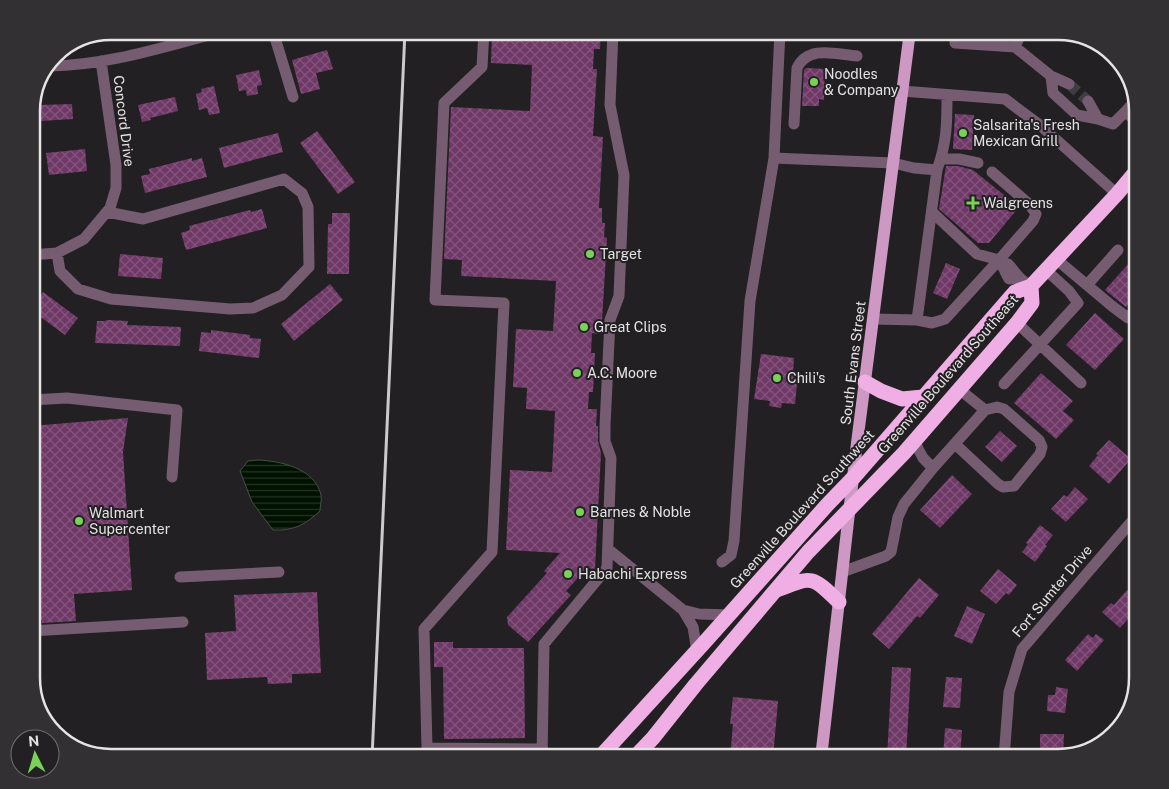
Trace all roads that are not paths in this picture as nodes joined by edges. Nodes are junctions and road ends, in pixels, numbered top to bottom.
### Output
1 (188, 40) edge
2 (276, 40) edge
3 (484, 40) edge
4 (613, 40) edge
5 (780, 40) edge
6 (909, 40) edge
7 (955, 40) edge
8 (1018, 40) edge
9 (1016, 47) junction
10 (856, 56) dead end
11 (101, 61) junction
12 (57, 66) edge
13 (1051, 76) junction
14 (1069, 84) tunnel mouth
15 (902, 91) junction
16 (947, 95) junction
17 (293, 97) dead end
18 (1088, 101) tunnel mouth
19 (1129, 108) edge
20 (1126, 111) junction
21 (1129, 114) edge
22 (1098, 119) junction
23 (794, 124) dead end
24 (774, 158) junction
25 (978, 163) dead end
26 (893, 164) junction
27 (939, 164) junction
28 (992, 172) dead end
29 (1129, 180) edge
30 (1117, 194) junction
31 (107, 212) junction
32 (932, 212) junction
33 (1118, 250) dead end
34 (57, 253) junction
35 (40, 254) edge
36 (1000, 262) junction
37 (1051, 264) junction
38 (1025, 282) junction
39 (1087, 285) junction
40 (1129, 317) edge
41 (873, 319) junction
42 (917, 320) junction
43 (1016, 323) junction
44 (1040, 345) junction
45 (865, 382) junction
46 (1081, 383) dead end
47 (1004, 384) dead end
48 (959, 389) junction
49 (923, 397) junction
50 (40, 400) edge
51 (985, 410) junction
52 (955, 444) junction
53 (909, 447) junction
54 (933, 468) junction
55 (172, 477) dead end
56 (854, 478) junction
57 (851, 507) junction
58 (1129, 524) edge
59 (608, 549) junction
60 (722, 562) dead end
61 (280, 572) dead end
62 (842, 572) junction
63 (180, 578) dead end
64 (773, 592) junction
65 (839, 602) junction
66 (683, 610) junction
67 (730, 615) junction
68 (184, 622) dead end
69 (40, 630) edge
70 (697, 651) junction
71 (622, 732) junction
72 (444, 749) edge
73 (544, 749) edge
74 (607, 749) edge
75 (616, 749) edge
76 (643, 749) edge
77 (822, 749) edge
78 (1005, 749) edge

1 - 11 street
2 - 17 street
3 - 72 street
4 - 59 street
5 - 24 street
6 - 15 main road, South Evans Street
7 - 9 street
8 - 9 street
9 - 13 street
10 - 23 street
11 - 12 street
11 - 31 street, Concord Drive
13 - 14 street
13 - 22 street
15 - 16 street
15 - 26 main road, South Evans Street
16 - 27 street
16 - 30 street
18 - 22 street
19 - 20 street
20 - 21 street
20 - 22 street
24 - 26 street
24 - 60 street
25 - 27 street
26 - 27 street
26 - 41 main road, South Evans Street
27 - 32 street
28 - 36 street
29 - 30 highway, Greenville Boulevard Southeast
30 - 37 highway, Greenville Boulevard Southeast
31 - 34 street, Concord Drive
31 - 34 street
32 - 36 street
32 - 42 street
33 - 39 street
34 - 35 street, Concord Drive
36 - 38 street
36 - 42 street
37 - 38 highway, Greenville Boulevard Southeast
37 - 39 street
37 - 44 street
38 - 43 highway, Greenville Boulevard Southeast
38 - 49 highway, Greenville Boulevard Southwest
39 - 40 street
41 - 42 street
41 - 45 main road, South Evans Street
43 - 44 street
43 - 48 highway, Greenville Boulevard Southeast
44 - 46 street
44 - 47 street
45 - 49 highway
45 - 56 main road, South Evans Street
48 - 51 street
48 - 53 highway, Greenville Boulevard Southeast
49 - 56 highway, Greenville Boulevard Southwest
50 - 55 street
51 - 52 street
51 - 52 street
52 - 54 street
53 - 54 street
53 - 57 highway, Greenville Boulevard Southeast
54 - 62 street
56 - 57 main road, South Evans Street
56 - 67 highway, Greenville Boulevard Southwest
57 - 62 main road, South Evans Street
57 - 64 highway
58 - 78 street, Fort Sumter Drive
59 - 66 street
59 - 73 street
61 - 63 street
62 - 65 main road, South Evans Street
64 - 65 highway
64 - 76 highway
65 - 77 main road, South Evans Street
66 - 67 street
66 - 70 street
67 - 70 highway, Greenville Boulevard Southwest
68 - 69 street
70 - 71 highway, Greenville Boulevard Southwest
71 - 74 highway, Greenville Boulevard Southwest
71 - 75 highway

